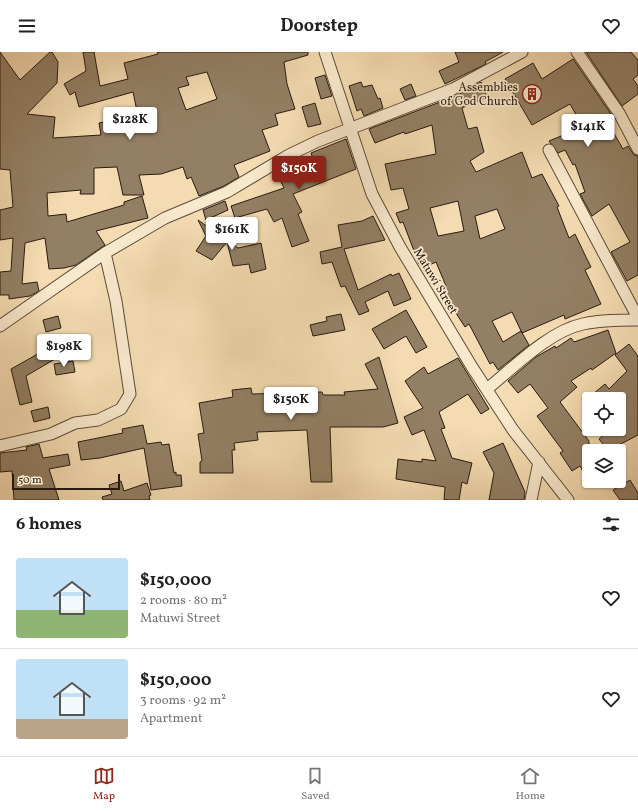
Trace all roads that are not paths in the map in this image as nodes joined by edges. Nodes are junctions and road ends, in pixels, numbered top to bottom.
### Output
1 (325, 52) edge
2 (522, 52) edge
3 (577, 52) edge
4 (350, 129) junction
5 (549, 150) dead end
6 (638, 150) edge
7 (105, 253) junction
8 (638, 319) edge
9 (0, 326) edge
10 (487, 389) junction
11 (0, 446) edge
12 (539, 462) junction
13 (531, 500) edge
14 (568, 500) edge

1 - 4 street, Matuwi Street
2 - 4 street
3 - 6 street
4 - 7 street
4 - 10 street, Matuwi Street
5 - 8 street
7 - 9 street
7 - 11 street
8 - 10 street
10 - 12 street, Matuwi Street
12 - 13 street
12 - 14 street, Matuwi Street

